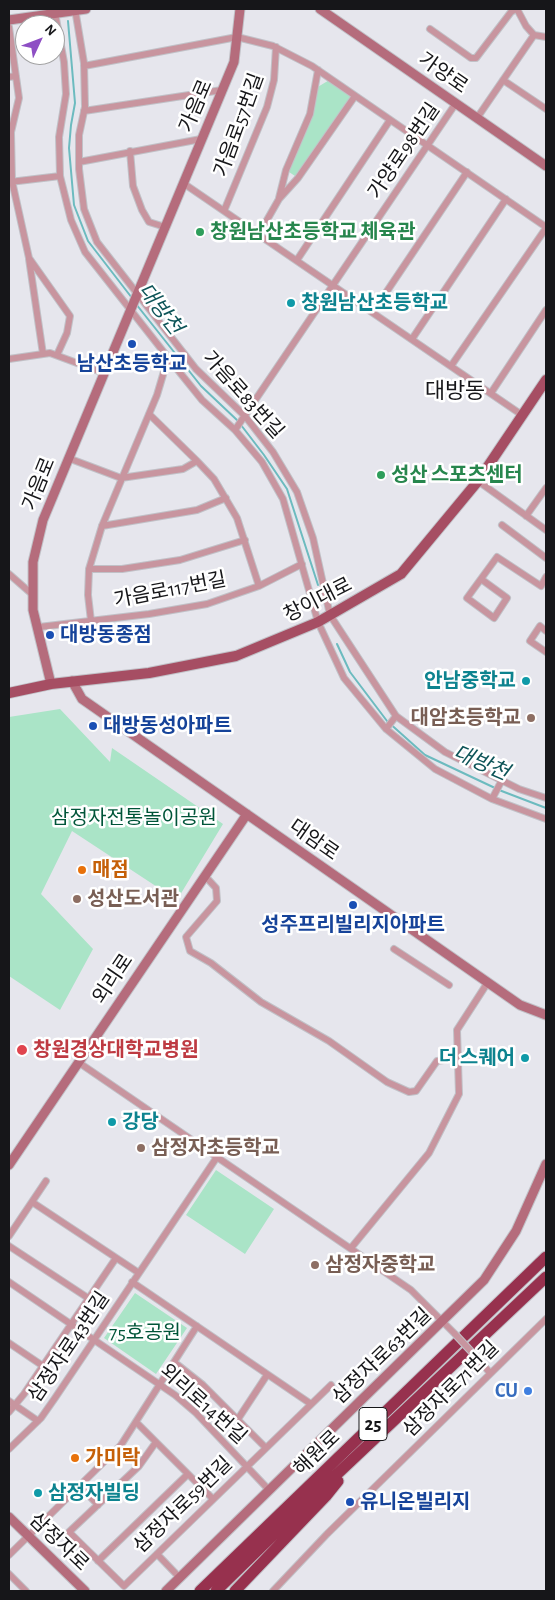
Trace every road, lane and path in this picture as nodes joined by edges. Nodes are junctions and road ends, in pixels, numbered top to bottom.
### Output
1 (86, 9) edge
2 (240, 9) edge
3 (320, 9) edge
4 (517, 9) edge
5 (75, 10) edge
6 (55, 13) junction
7 (9, 20) edge
8 (9, 27) edge
9 (430, 29) dead end
10 (534, 36) junction
11 (237, 37) junction
12 (546, 37) edge
13 (276, 47) junction
14 (84, 66) junction
15 (318, 70) junction
16 (16, 76) junction
17 (9, 77) edge
18 (503, 80) junction
19 (222, 90) junction
20 (355, 96) junction
21 (456, 103) junction
22 (546, 109) edge
23 (84, 111) junction
24 (477, 118) junction
25 (390, 120) junction
26 (10, 132) edge
27 (202, 139) junction
28 (427, 145) junction
29 (130, 151) junction
30 (79, 162) junction
31 (546, 166) edge
32 (466, 172) junction
33 (60, 176) junction
34 (10, 182) edge
35 (183, 183) junction
36 (279, 199) junction
37 (506, 199) junction
38 (224, 211) junction
39 (165, 227) junction
40 (546, 227) edge
41 (259, 234) junction
42 (29, 258) junction
43 (296, 260) junction
44 (332, 284) junction
45 (137, 295) junction
46 (131, 308) junction
47 (546, 310) edge
48 (373, 312) junction
49 (412, 339) junction
50 (43, 354) junction
51 (57, 355) junction
52 (168, 358) junction
53 (9, 359) edge
54 (451, 366) junction
55 (104, 374) junction
56 (546, 380) edge
57 (491, 393) junction
58 (148, 414) junction
59 (522, 415) junction
60 (245, 416) junction
61 (236, 430) junction
62 (68, 458) junction
63 (197, 461) junction
64 (121, 478) junction
65 (478, 481) junction
66 (546, 488) edge
67 (226, 498) junction
68 (526, 516) junction
69 (502, 524) dead end
70 (102, 526) junction
71 (546, 530) edge
72 (245, 540) junction
73 (546, 558) edge
74 (302, 564) junction
75 (90, 569) junction
76 (9, 574) edge
77 (546, 578) edge
78 (481, 579) junction
79 (259, 586) junction
80 (544, 588) edge
81 (33, 594) junction
82 (330, 615) junction
83 (91, 621) junction
84 (318, 622) junction
85 (38, 627) junction
86 (546, 631) edge
87 (546, 652) edge
88 (72, 681) junction
89 (51, 684) junction
90 (9, 693) edge
91 (396, 716) junction
92 (386, 729) junction
93 (502, 780) junction
94 (546, 798) edge
95 (492, 799) junction
96 (247, 814) junction
97 (546, 819) edge
98 (204, 876) junction
99 (394, 948) dead end
100 (488, 982) junction
101 (449, 985) dead end
102 (546, 1015) edge
103 (456, 1058) junction
104 (78, 1062) junction
105 (217, 1157) junction
106 (546, 1164) edge
107 (9, 1165) edge
108 (46, 1181) dead end
109 (32, 1202) junction
110 (9, 1236) edge
111 (9, 1246) edge
112 (351, 1248) junction
113 (116, 1258) junction
114 (546, 1258) edge
115 (139, 1273) junction
116 (546, 1277) edge
117 (9, 1282) edge
118 (132, 1282) junction
119 (88, 1298) junction
120 (546, 1318) edge
121 (443, 1321) junction
122 (71, 1323) junction
123 (197, 1326) junction
124 (94, 1338) junction
125 (9, 1343) edge
126 (174, 1362) junction
127 (43, 1366) junction
128 (490, 1373) junction
129 (267, 1374) junction
130 (160, 1384) junction
131 (331, 1385) dead end
132 (9, 1401) edge
133 (311, 1404) junction
134 (15, 1406) junction
135 (9, 1412) edge
136 (238, 1418) junction
137 (38, 1421) junction
138 (136, 1422) junction
139 (156, 1442) junction
140 (266, 1448) junction
141 (9, 1449) edge
142 (358, 1455) junction
143 (246, 1466) junction
144 (188, 1474) junction
145 (79, 1485) junction
146 (269, 1490) junction
147 (213, 1499) junction
148 (98, 1504) junction
149 (9, 1517) edge
150 (28, 1536) junction
151 (156, 1554) junction
152 (9, 1555) edge
153 (98, 1561) junction
154 (9, 1574) edge
155 (180, 1578) junction
156 (26, 1591) edge
157 (85, 1591) edge
158 (166, 1591) edge
159 (200, 1591) edge
160 (216, 1591) edge
161 (235, 1591) edge
162 (273, 1591) edge

1 - 5 street
2 - 11 street, 가음로
3 - 21 street, 가양로
4 - 9 street
4 - 10 street
5 - 6 street
5 - 14 street, 가음로83번길
6 - 7 street
6 - 33 street
8 - 16 street
10 - 12 street
10 - 18 street
11 - 13 street
11 - 14 street
11 - 19 street, 가음로
13 - 15 street
13 - 38 street, 가음로57번길
14 - 23 street, 가음로83번길
15 - 20 street
15 - 36 street
16 - 17 street
16 - 26 street
18 - 22 street
18 - 24 street
19 - 23 street
19 - 27 street, 가음로
20 - 25 street
20 - 36 street
21 - 24 street, 가양로
21 - 28 street, 가양로98번길
23 - 30 street, 가음로83번길
24 - 31 street, 가양로
25 - 28 street
25 - 43 street
26 - 34 street
27 - 29 street
27 - 35 street, 가음로
28 - 32 street
28 - 44 street, 가양로98번길
29 - 30 street
29 - 39 street
30 - 45 street, 가음로83번길
32 - 37 street
32 - 48 street
33 - 34 street
33 - 46 street
34 - 42 street
35 - 38 street
35 - 39 street, 가음로
36 - 41 street
37 - 40 street
37 - 49 street
38 - 41 street
39 - 45 street, 가음로
40 - 54 street
41 - 43 street
42 - 50 street
42 - 51 street
43 - 44 street
44 - 48 street
44 - 60 street, 가양로98번길
45 - 46 street, 가음로
45 - 60 street, 가음로83번길
46 - 52 street
46 - 55 street, 가음로
47 - 57 street
48 - 49 street
49 - 54 street
50 - 51 street
50 - 53 street
51 - 55 street
52 - 58 street
52 - 61 street
54 - 57 street
55 - 62 street, 가음로
56 - 59 main road, 창이대로
57 - 59 street
58 - 63 street
58 - 64 street
59 - 65 main road, 창이대로
60 - 61 street, 가양로98번길
60 - 82 street, 가음로83번길
61 - 74 street
62 - 64 street
62 - 81 street, 가음로
63 - 64 street
63 - 67 street
64 - 70 street
65 - 68 street
65 - 82 main road, 창이대로
66 - 68 street
67 - 70 street
67 - 72 street
68 - 71 street
69 - 73 street
70 - 75 street
72 - 75 street
72 - 79 street
74 - 79 street, 가음로117번길
74 - 84 street
75 - 83 street
76 - 81 street
77 - 80 street
78 - 78 street
78 - 80 street
79 - 83 street, 가음로117번길
81 - 85 street, 가음로
82 - 84 main road, 창이대로
82 - 91 street
83 - 85 street, 가음로117번길
84 - 88 main road, 창이대로
84 - 92 street
85 - 89 street, 가음로
86 - 87 street
88 - 89 main road, 창이대로
88 - 96 street, 대암로
89 - 90 main road, 창이대로
91 - 92 street
91 - 93 street
92 - 95 street
93 - 94 street
93 - 95 street
95 - 97 street
96 - 98 street, 외리로
96 - 100 street, 대암로
98 - 103 street
98 - 104 street, 외리로
99 - 101 street
100 - 102 street, 대암로
100 - 103 street
103 - 112 street
104 - 105 street
104 - 107 street, 외리로
105 - 112 street
105 - 115 street, 삼정자로43번길
106 - 121 street, 삼정자로63번길
108 - 109 street
109 - 110 street
109 - 113 street
111 - 119 street
112 - 121 street
113 - 115 street
113 - 119 street
114 - 159 highway, 해원로 / 25
115 - 118 street, 삼정자로43번길
116 - 142 highway, 해원로 / 25
117 - 122 street, 외리로14번길
118 - 123 street, 삼정자로43번길
118 - 124 street, 삼정자로43번길
119 - 122 street
120 - 128 street, 삼정자로71번길
121 - 128 street, bridge
121 - 146 street, 삼정자로63번길
122 - 124 street, 외리로14번길
122 - 127 street
123 - 126 street
123 - 129 street, 삼정자로43번길
124 - 130 street, 외리로14번길
124 - 137 street, 삼정자로43번길
125 - 127 street
126 - 130 street
126 - 136 street
127 - 134 street
128 - 162 street, 삼정자로71번길
129 - 133 street, 삼정자로43번길
129 - 136 street
130 - 138 street
130 - 143 street, 외리로14번길
131 - 133 street, 삼정자로59번길
132 - 134 street
133 - 140 street, 삼정자로59번길
134 - 135 street
134 - 137 street
136 - 140 street
137 - 141 street, 삼정자로43번길
138 - 139 street
138 - 145 street
139 - 144 street
139 - 148 street
140 - 143 street, 삼정자로59번길
142 - 160 highway, 해원로 / 25
142 - 161 highway
143 - 146 street, 외리로14번길
143 - 147 street, 삼정자로59번길
144 - 147 street
144 - 153 street
145 - 148 street
145 - 150 street
146 - 155 street, 삼정자로63번길
147 - 151 street, 삼정자로59번길
148 - 153 street
149 - 150 street, 삼정자로
150 - 152 street
150 - 157 street, 삼정자로
151 - 153 street, 삼정자로59번길
151 - 155 street
154 - 156 street
155 - 158 street, 삼정자로63번길

